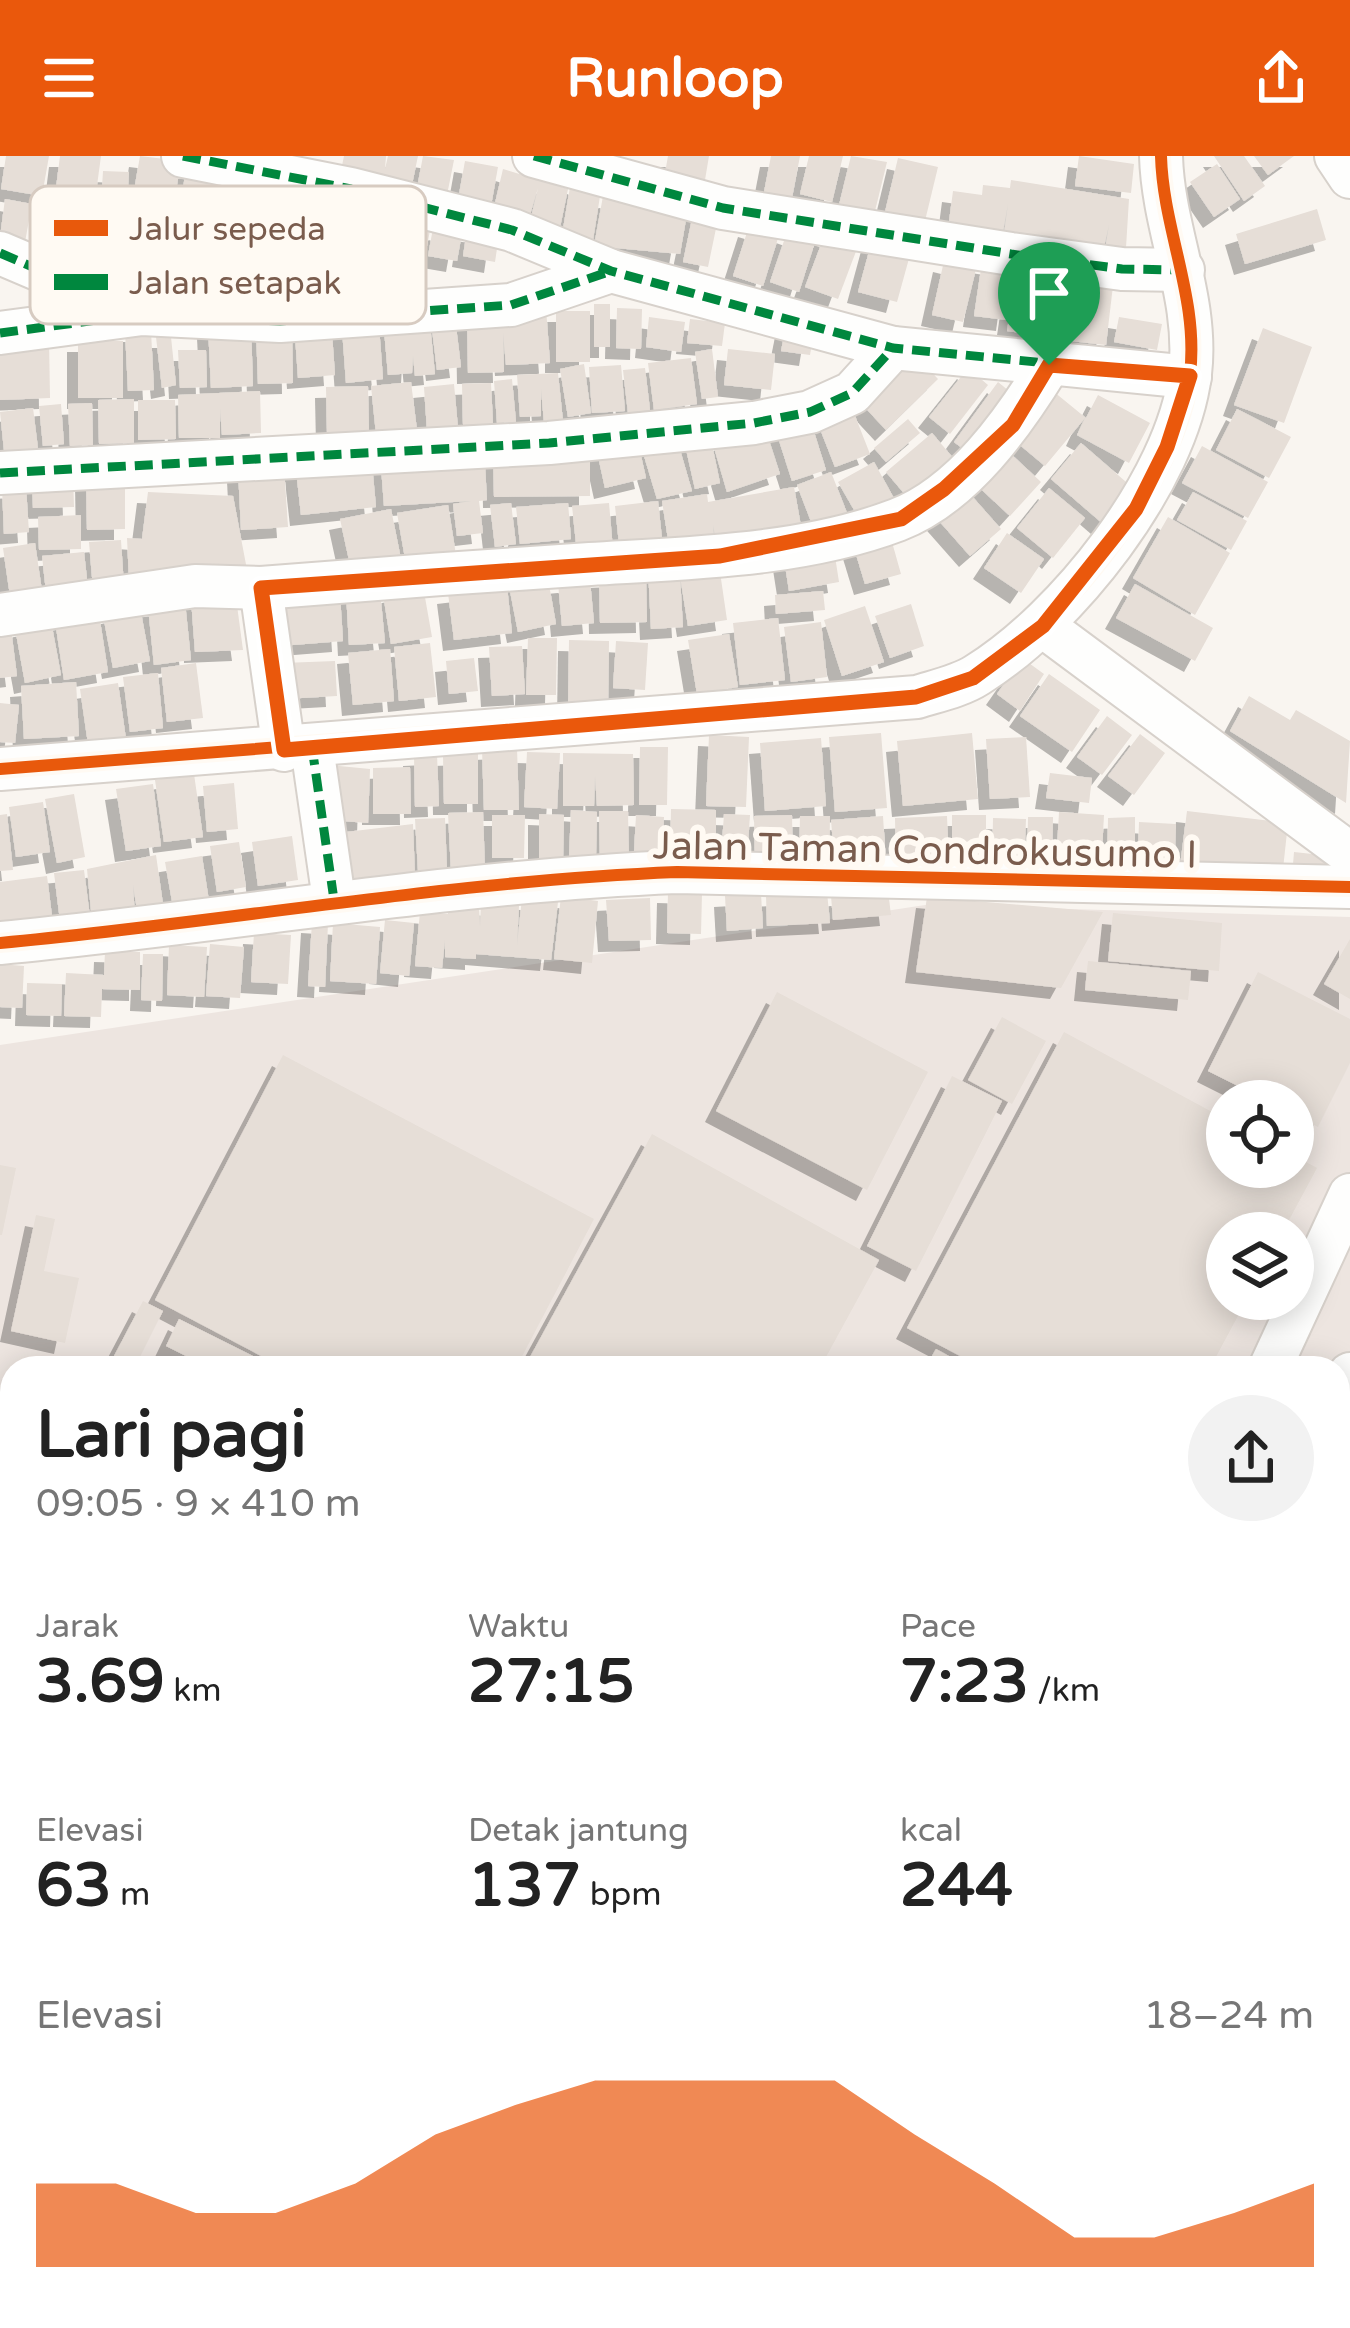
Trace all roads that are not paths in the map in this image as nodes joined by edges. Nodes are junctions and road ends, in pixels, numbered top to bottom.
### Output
1 (183, 156) edge
2 (534, 156) edge
3 (1161, 156) edge
4 (1336, 156) edge
5 (1350, 177) edge
6 (336, 186) edge
7 (426, 208) edge
8 (0, 253) edge
9 (30, 266) edge
10 (1183, 270) junction
11 (611, 271) junction
12 (426, 311) edge
13 (67, 324) edge
14 (0, 333) edge
15 (893, 348) junction
16 (1049, 365) junction
17 (1190, 376) junction
18 (0, 473) edge
19 (261, 588) junction
20 (0, 615) edge
21 (1043, 626) junction
22 (298, 749) junction
23 (0, 769) edge
24 (1350, 854) edge
25 (1350, 887) edge
26 (334, 900) junction
27 (0, 944) edge
28 (1346, 1215) edge
29 (1276, 1356) edge

1 - 6 street
2 - 10 street
3 - 10 street
4 - 5 street
7 - 11 street
8 - 9 street
10 - 17 street
11 - 12 street
11 - 15 street
13 - 14 street
15 - 16 street
15 - 18 street
16 - 17 street
16 - 19 street
17 - 21 street
19 - 20 street
19 - 22 street
21 - 22 street
21 - 24 street
22 - 23 street
22 - 26 street
25 - 26 street, Jalan Taman Condrokusumo I
26 - 27 street, Jalan Taman Condrokusumo I
28 - 29 street

